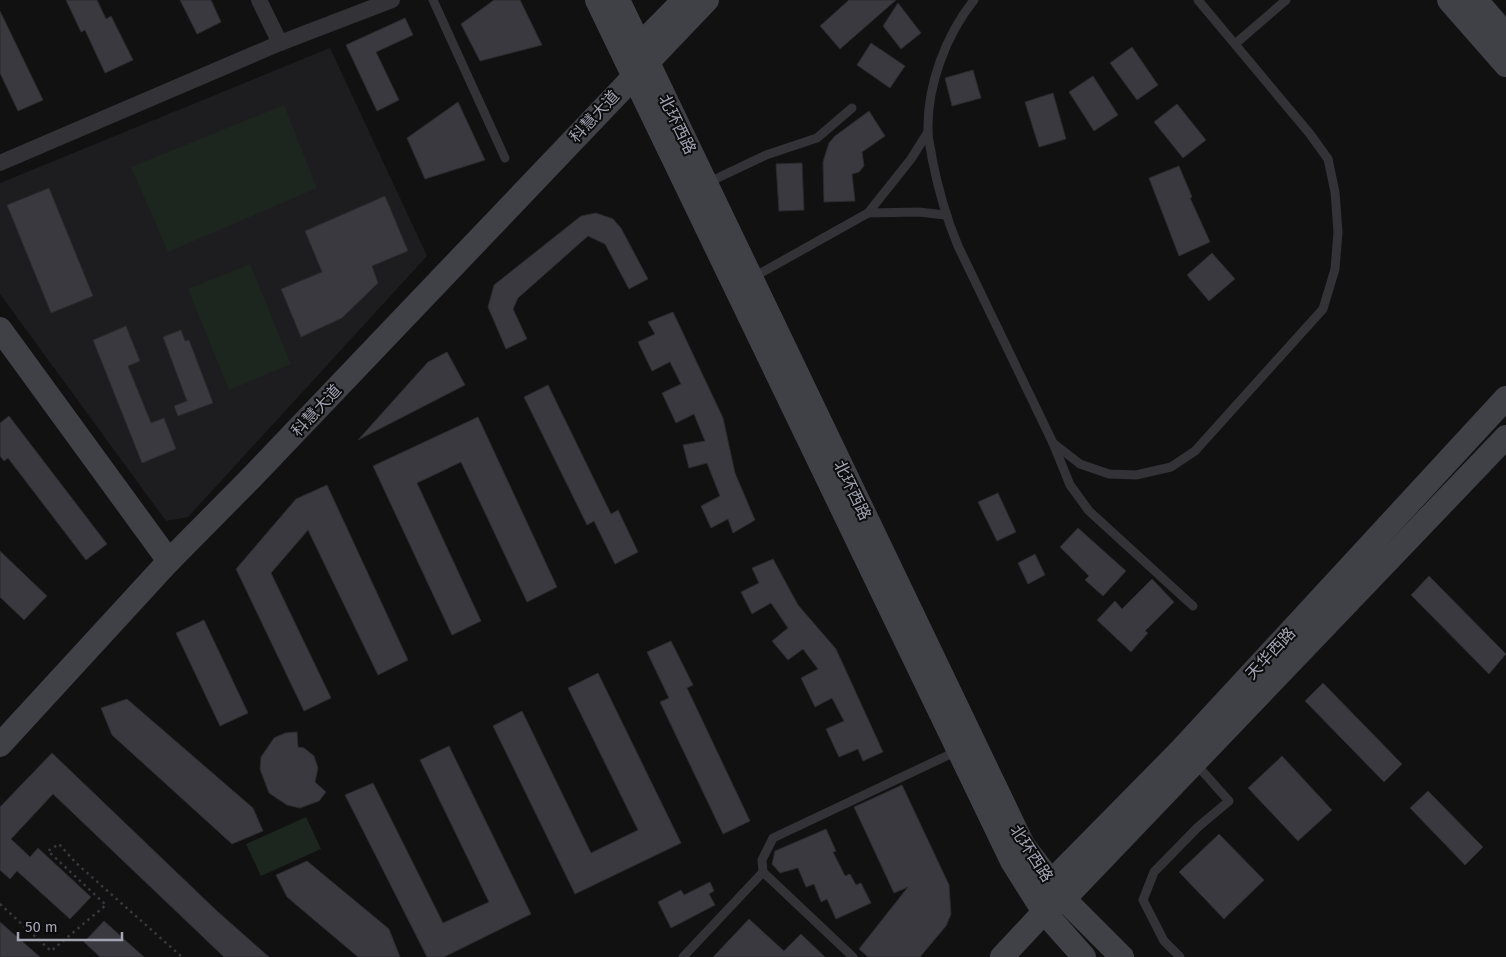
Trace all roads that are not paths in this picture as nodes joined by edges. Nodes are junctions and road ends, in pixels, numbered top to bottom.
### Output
1 (259, 0) edge
2 (392, 0) edge
3 (433, 0) edge
4 (597, 0) edge
5 (618, 0) edge
6 (684, 0) edge
7 (707, 0) edge
8 (974, 0) edge
9 (1198, 0) edge
10 (1286, 0) edge
11 (1449, 0) edge
12 (1476, 0) edge
13 (1506, 35) edge
14 (280, 43) junction
15 (1235, 44) junction
16 (640, 61) junction
17 (1506, 65) edge
18 (852, 108) dead end
19 (928, 132) junction
20 (505, 158) dead end
21 (0, 162) edge
22 (707, 183) junction
23 (868, 213) junction
24 (945, 215) junction
25 (752, 278) junction
26 (0, 329) edge
27 (1506, 398) edge
28 (1506, 437) edge
29 (1053, 443) junction
30 (169, 561) junction
31 (1193, 606) dead end
32 (0, 745) edge
33 (958, 750) junction
34 (1188, 757) junction
35 (763, 872) junction
36 (1057, 891) junction
37 (1044, 912) junction
38 (683, 957) edge
39 (853, 957) edge
40 (1002, 957) edge
41 (1084, 957) edge
42 (1122, 957) edge
43 (1180, 957) edge

1 - 14 street
2 - 14 street
3 - 20 lane
4 - 16 street, 北环西路
5 - 16 street, 北环西路
6 - 16 street, 科慧大道
7 - 16 street, 科慧大道
8 - 19 lane
9 - 15 lane
10 - 15 lane
11 - 17 street
12 - 13 street
14 - 21 street
15 - 29 lane
16 - 22 street, 北环西路
16 - 30 street, 科慧大道
16 - 33 street, 北环西路
18 - 22 lane
19 - 23 lane
19 - 24 lane
22 - 25 street, 北环西路
23 - 24 lane
23 - 25 lane
24 - 29 lane
25 - 36 street, 北环西路
26 - 30 street
27 - 34 street, 天华西路
28 - 34 street, 天华西路
29 - 31 lane
30 - 32 street, 科慧大道
33 - 35 lane
33 - 37 street, 北环西路
34 - 36 street, 天华西路
34 - 43 lane
35 - 38 lane
35 - 39 lane
36 - 37 street, 天华西路
36 - 42 street, 北环西路
37 - 40 street, 天华西路
37 - 41 street, 北环西路

